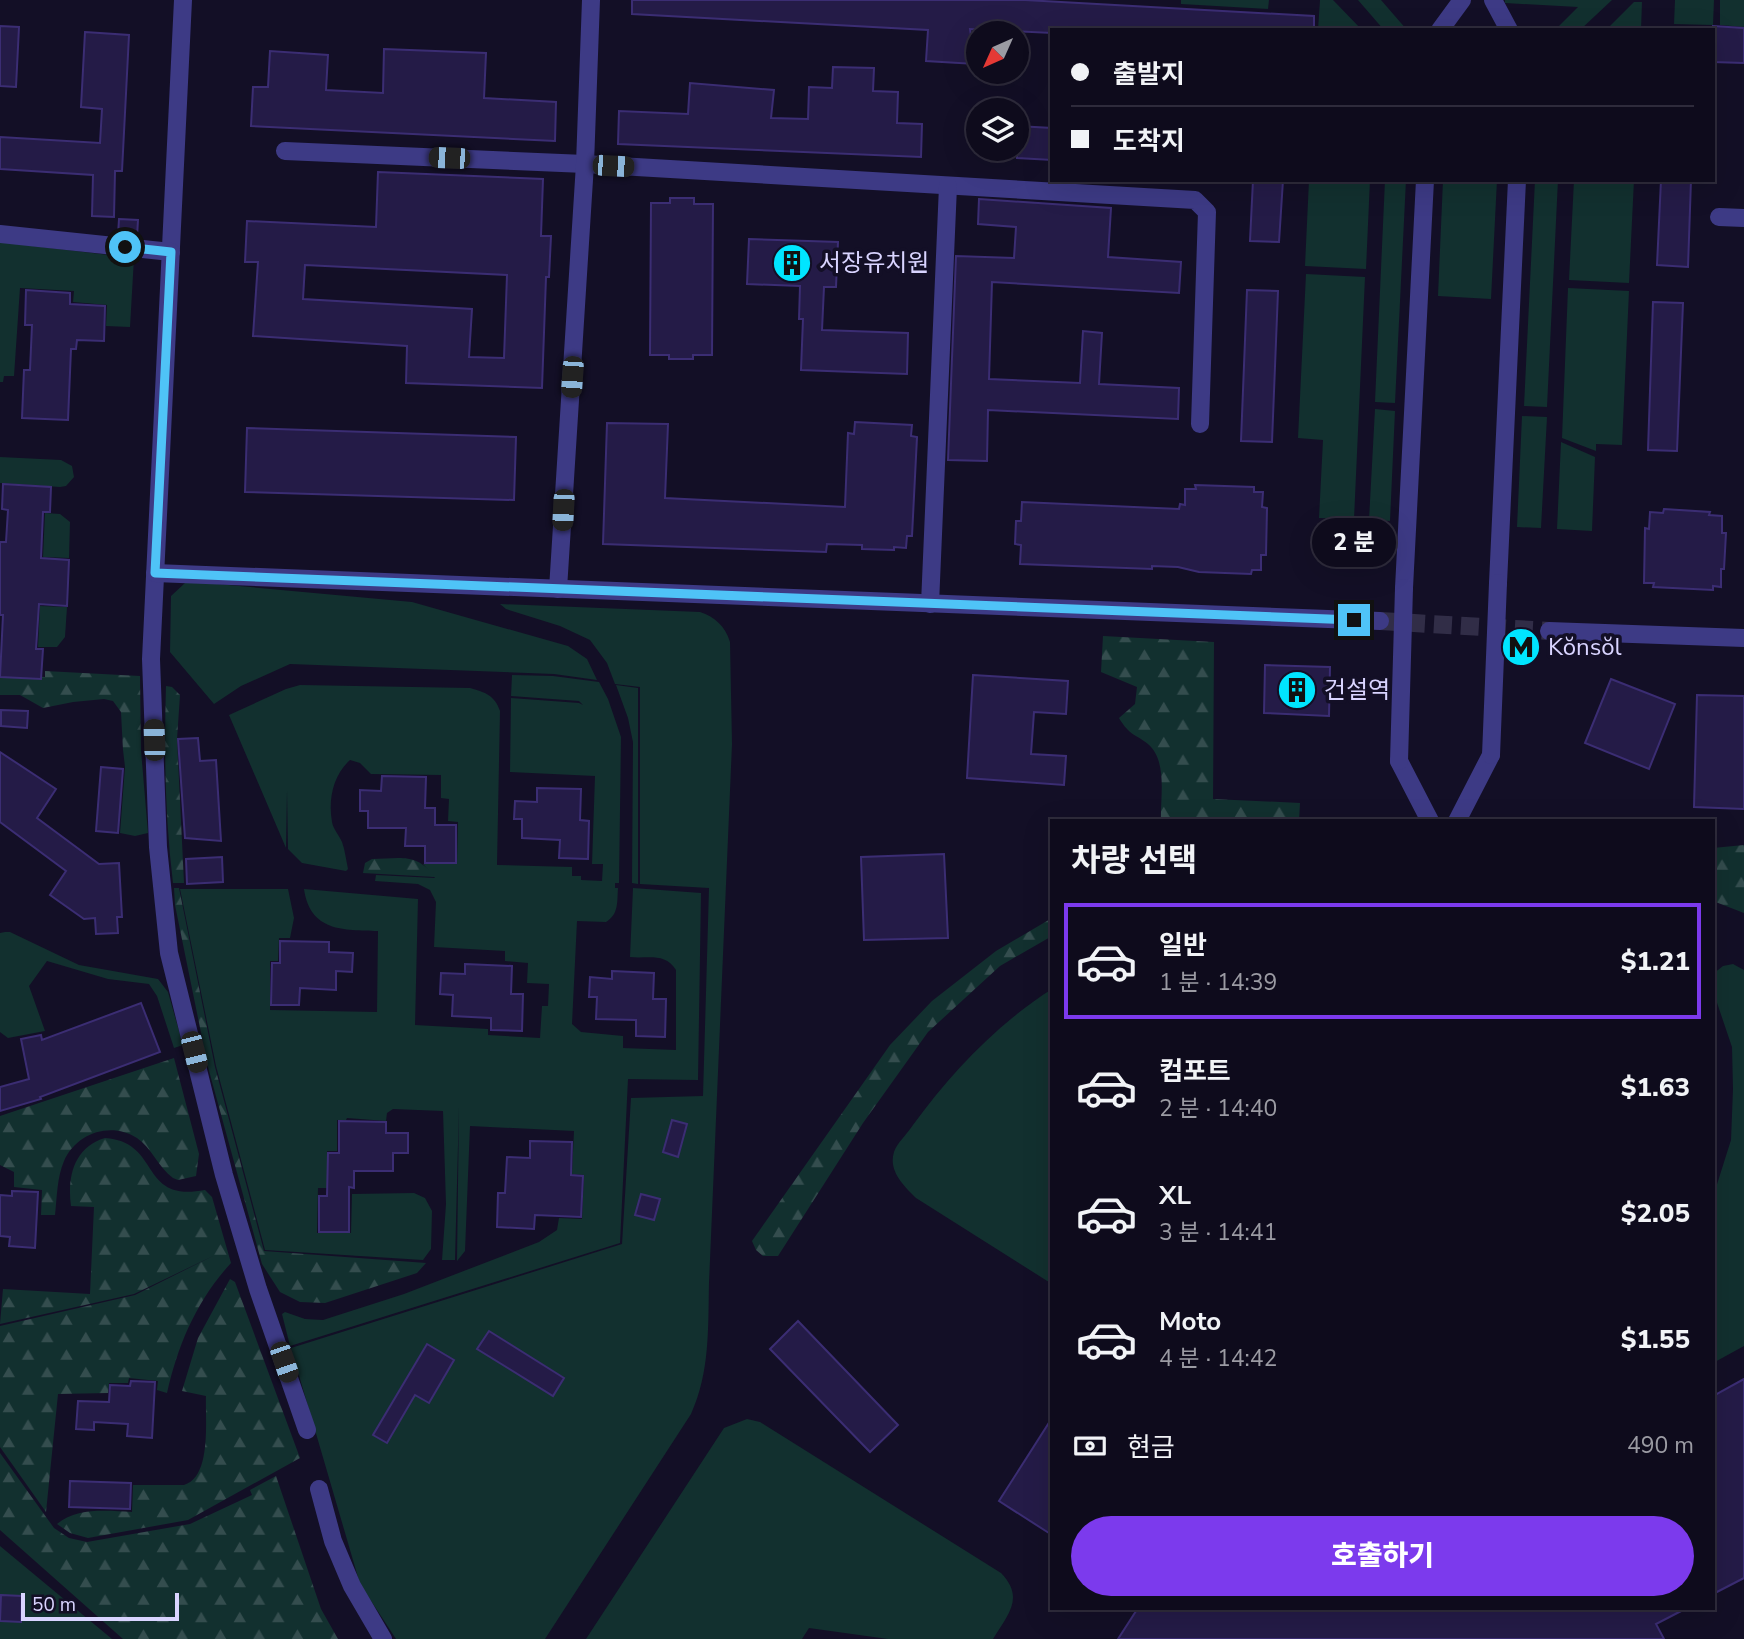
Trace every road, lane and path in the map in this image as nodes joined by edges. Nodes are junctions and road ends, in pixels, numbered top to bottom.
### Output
1 (183, 0) edge
2 (591, 0) edge
3 (1462, 0) edge
4 (1493, 0) edge
5 (1441, 28) edge
6 (1508, 28) edge
7 (285, 151) dead end
8 (585, 164) junction
9 (1425, 182) edge
10 (1517, 182) edge
11 (948, 186) junction
12 (1719, 217) dead end
13 (1744, 218) edge
14 (0, 234) edge
15 (171, 252) junction
16 (1200, 424) dead end
17 (155, 573) junction
18 (558, 589) junction
19 (930, 604) junction
20 (1380, 621) tunnel mouth
21 (1549, 631) tunnel mouth
22 (1744, 638) edge
23 (1429, 819) edge
24 (1458, 819) edge
25 (307, 1430) dead end
26 (318, 1489) dead end
27 (383, 1639) edge

1 - 15 street
2 - 8 street
3 - 5 street
4 - 6 street
7 - 8 street
8 - 11 street
8 - 18 street
9 - 23 street, bridge
10 - 24 street, bridge
11 - 16 street
11 - 19 street
12 - 13 street
14 - 15 street
15 - 17 street
17 - 18 street
17 - 25 street
18 - 19 street
19 - 20 street
21 - 22 street
26 - 27 street

